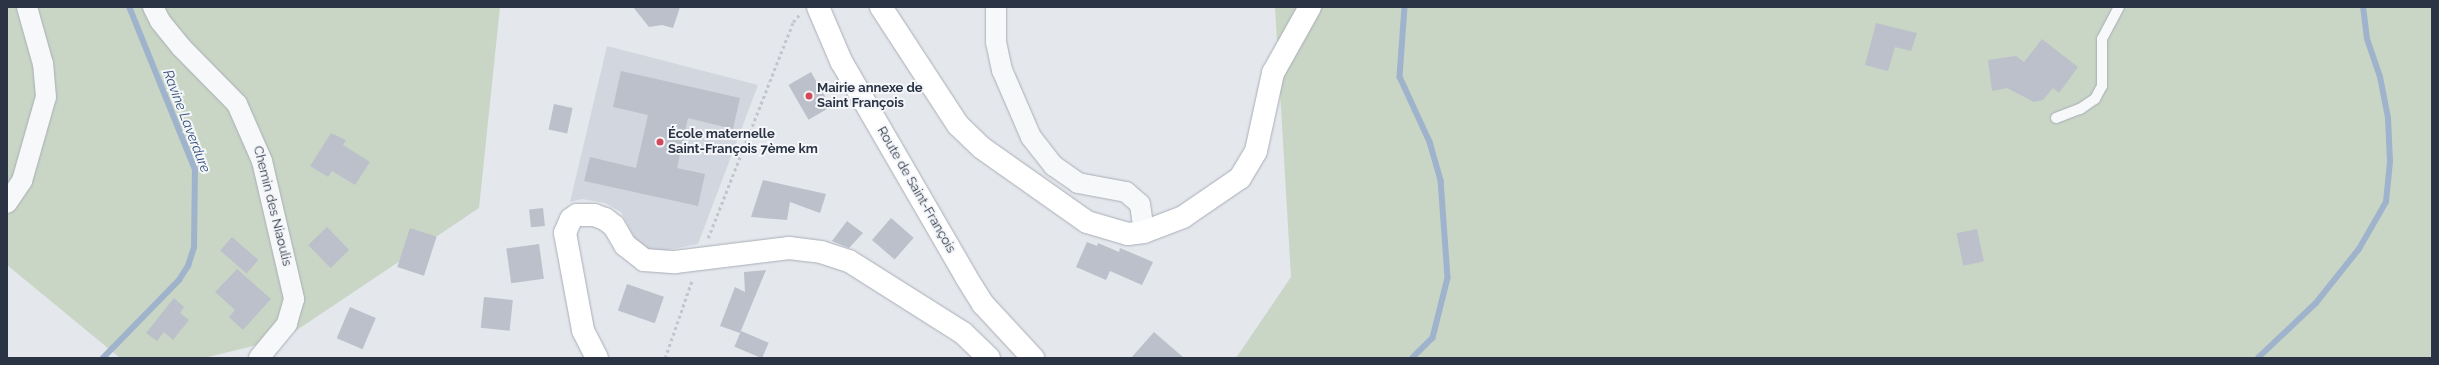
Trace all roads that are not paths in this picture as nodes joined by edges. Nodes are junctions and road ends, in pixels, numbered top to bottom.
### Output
1 (27, 7) edge
2 (153, 7) edge
3 (881, 7) edge
4 (996, 7) edge
5 (1310, 7) edge
6 (2119, 7) edge
7 (811, 9) edge
8 (2056, 118) dead end
9 (7, 203) edge
10 (1144, 232) junction
11 (259, 358) edge
12 (597, 358) edge
13 (989, 358) edge
14 (1033, 358) edge

1 - 9 street
2 - 11 street, Chemin des Niaoulis
3 - 10 main road
4 - 10 street
5 - 10 main road
6 - 8 lane
7 - 14 main road, Route de Saint-François
12 - 13 main road

